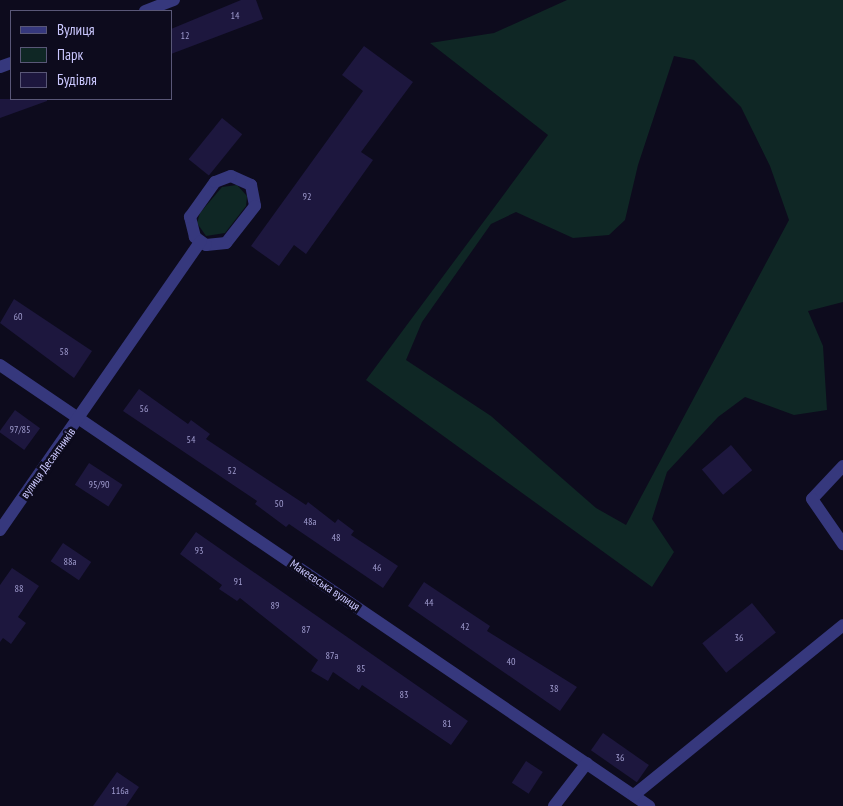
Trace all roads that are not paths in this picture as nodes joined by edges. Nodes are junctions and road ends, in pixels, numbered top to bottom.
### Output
1 (174, 0) edge
2 (148, 10) edge
3 (200, 242) junction
4 (0, 365) edge
5 (80, 419) junction
6 (843, 466) edge
7 (0, 530) edge
8 (843, 544) edge
9 (843, 625) edge
10 (587, 763) junction
11 (634, 795) junction
12 (554, 806) edge
13 (649, 806) edge

1 - 2 street
3 - 3 street
3 - 5 street, вулиця Десантників
4 - 5 street, Макеєвська вулиця
5 - 7 street, вулиця Десантників
5 - 10 street, Макеєвська вулиця
6 - 8 street
9 - 11 street
10 - 11 street, Макеєвська вулиця
10 - 12 street
11 - 13 street, Макеєвська вулиця

